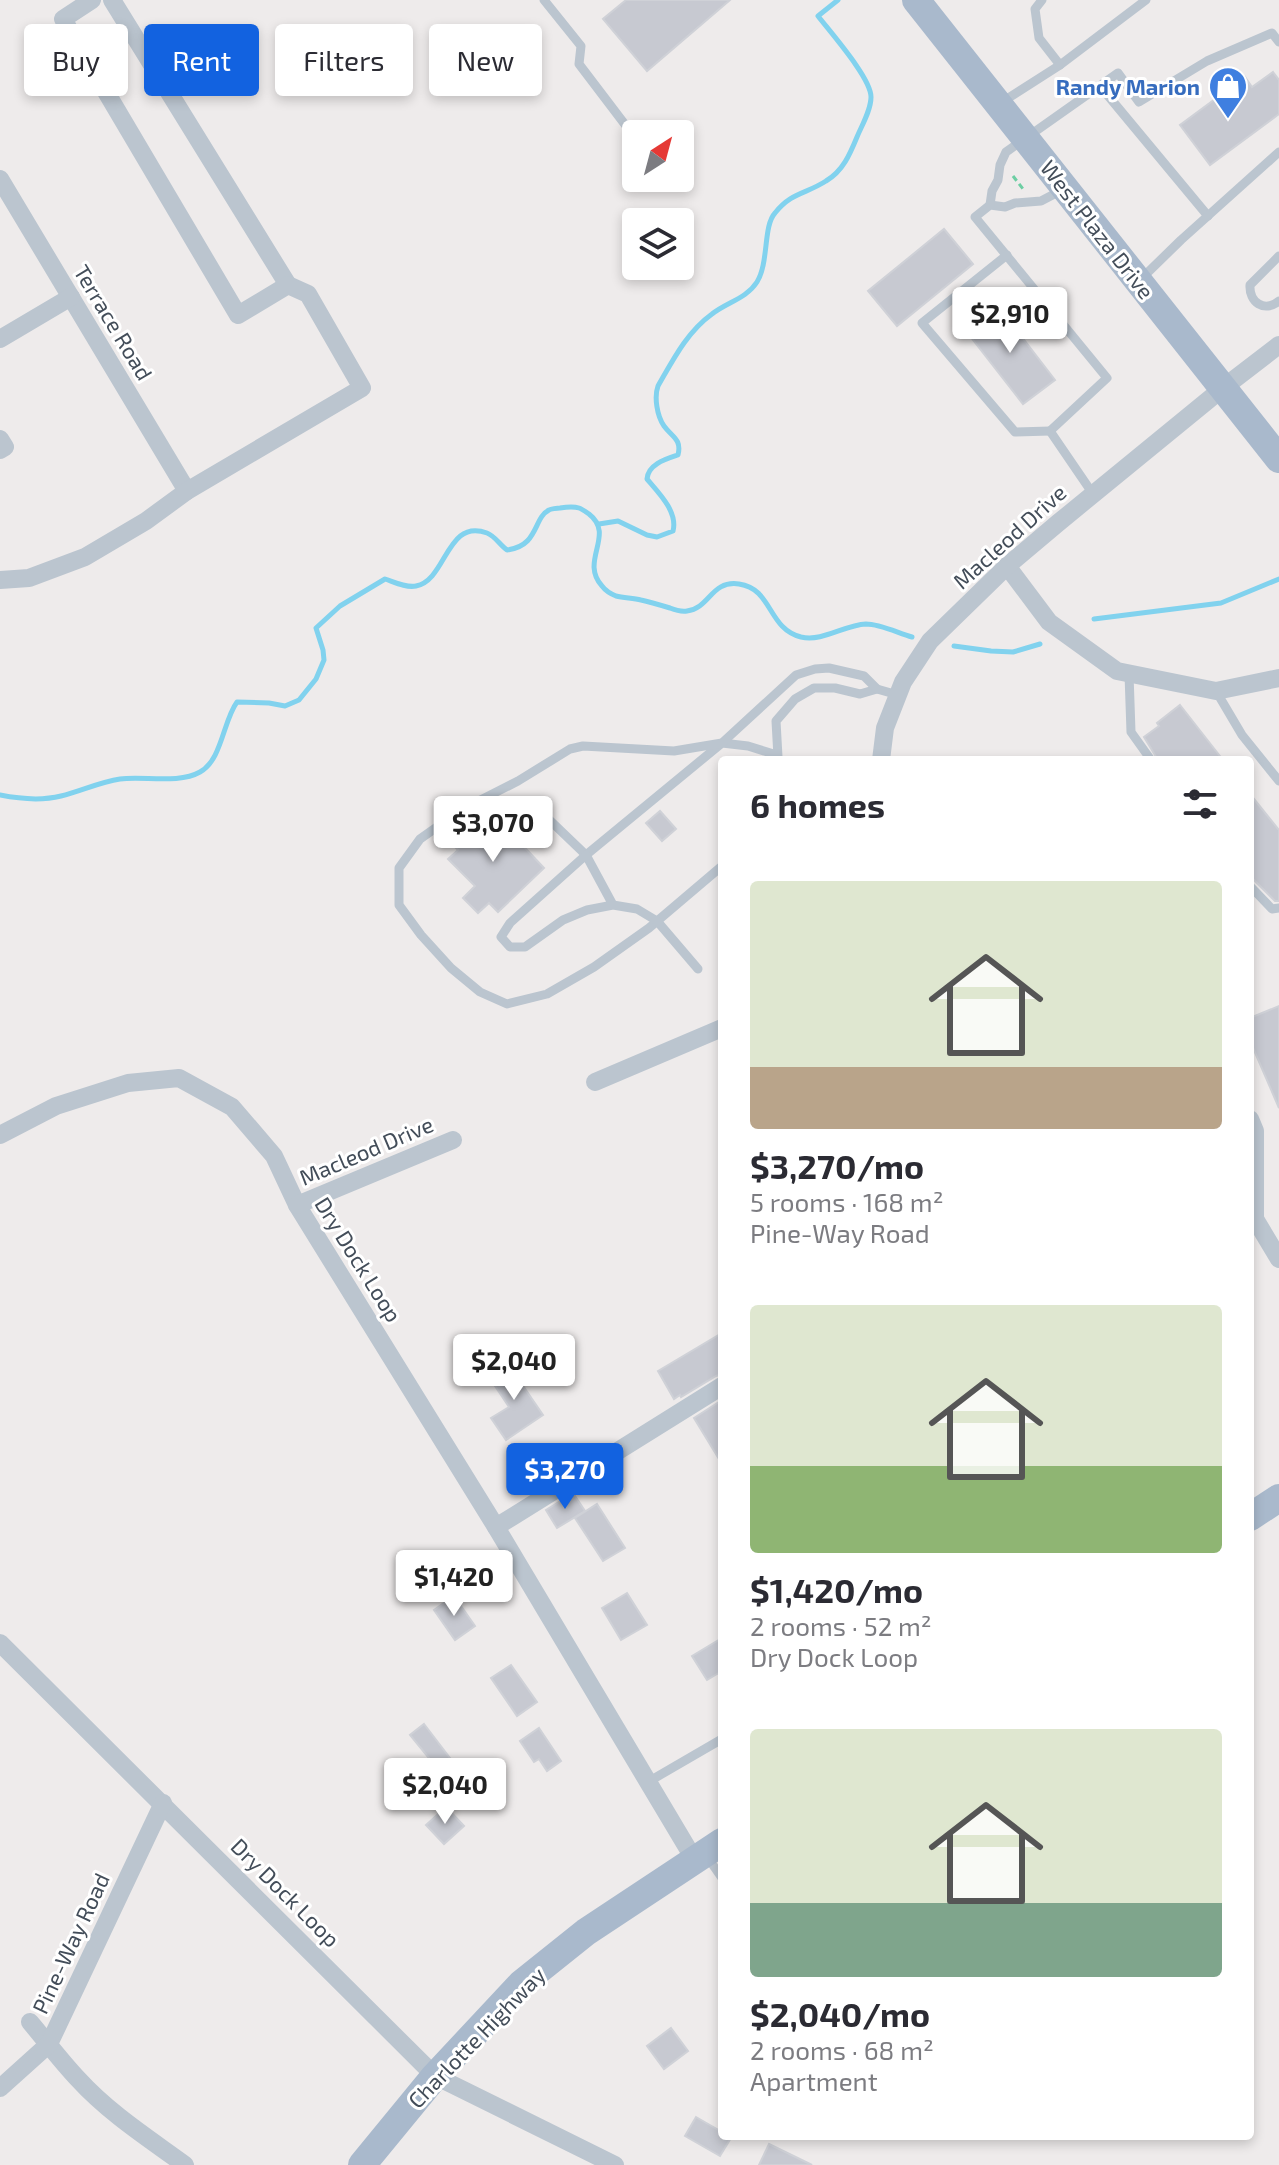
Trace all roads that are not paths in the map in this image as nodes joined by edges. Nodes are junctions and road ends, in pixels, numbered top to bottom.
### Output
1 (92, 0) edge
2 (112, 0) edge
3 (544, 0) edge
4 (1042, 0) edge
5 (1146, 0) edge
6 (926, 4) edge
7 (1279, 42) edge
8 (1060, 65) junction
9 (1100, 86) junction
10 (999, 104) junction
11 (622, 121) edge
12 (1027, 139) junction
13 (1279, 152) edge
14 (0, 179) edge
15 (1066, 189) junction
16 (990, 205) junction
17 (1208, 216) junction
18 (1007, 255) junction
19 (1279, 256) edge
20 (1139, 282) junction
21 (288, 285) junction
22 (71, 297) junction
23 (1279, 301) edge
24 (0, 339) edge
25 (1279, 345) edge
26 (1223, 388) junction
27 (1050, 431) junction
28 (0, 439) edge
29 (0, 450) edge
30 (1279, 459) edge
31 (187, 491) junction
32 (1093, 494) junction
33 (1007, 566) junction
34 (0, 580) edge
35 (1129, 674) junction
36 (1276, 683) edge
37 (877, 689) junction
38 (1216, 691) junction
39 (898, 695) junction
40 (722, 743) junction
41 (773, 756) edge
42 (778, 756) edge
43 (882, 756) edge
44 (1148, 756) edge
45 (1279, 781) edge
46 (537, 808) dead end
47 (586, 855) junction
48 (718, 869) edge
49 (1254, 890) edge
50 (613, 905) junction
51 (1279, 908) edge
52 (657, 921) junction
53 (698, 969) dead end
54 (718, 1030) edge
55 (595, 1082) dead end
56 (1254, 1129) edge
57 (0, 1135) edge
58 (453, 1140) dead end
59 (297, 1205) junction
60 (1279, 1259) edge
61 (718, 1388) edge
62 (1279, 1498) edge
63 (1254, 1514) edge
64 (496, 1527) junction
65 (0, 1643) edge
66 (718, 1741) edge
67 (648, 1782) junction
68 (163, 1803) junction
69 (707, 1851) edge
70 (718, 1871) edge
71 (30, 2022) dead end
72 (49, 2044) junction
73 (435, 2076) junction
74 (0, 2088) edge
75 (185, 2165) edge
76 (362, 2165) edge
77 (615, 2165) edge

1 - 21 street
2 - 21 street
3 - 11 lane
4 - 8 lane
5 - 8 lane
6 - 10 main road, West Plaza Drive
7 - 9 lane
8 - 10 lane
9 - 12 lane
9 - 17 lane
10 - 12 main road, West Plaza Drive
12 - 15 main road, West Plaza Drive
12 - 16 lane
13 - 17 lane
14 - 22 street, Terrace Road
15 - 16 lane
15 - 20 main road, West Plaza Drive
16 - 18 lane
17 - 20 lane
18 - 27 lane
18 - 27 lane
19 - 23 lane
20 - 26 main road, West Plaza Drive
21 - 31 street
22 - 24 street
22 - 31 street, Terrace Road
25 - 26 street, Macleod Drive
26 - 30 main road, West Plaza Drive
26 - 32 street, Macleod Drive
27 - 32 lane
28 - 29 street
31 - 34 street
32 - 33 street, Macleod Drive
33 - 35 street
33 - 39 street, Macleod Drive
35 - 38 street
35 - 44 lane
36 - 38 street
37 - 39 lane
37 - 40 lane
37 - 42 lane
38 - 45 lane
39 - 43 street, Macleod Drive
40 - 41 lane
40 - 47 lane
40 - 52 lane
46 - 47 lane
47 - 50 lane
47 - 50 lane
48 - 52 lane
49 - 51 lane
50 - 52 lane
52 - 53 lane
54 - 55 street
56 - 60 street
57 - 59 street, Dry Dock Loop
58 - 59 street, Macleod Drive
59 - 64 street, Dry Dock Loop
61 - 64 street
62 - 63 main road
64 - 67 street, Dry Dock Loop
65 - 68 street, Dry Dock Loop
66 - 67 lane
67 - 69 street, Dry Dock Loop
68 - 72 street, Pine-Way Road
68 - 73 street, Dry Dock Loop
69 - 70 lane
69 - 73 main road, Charlotte Highway
71 - 72 street
72 - 74 street, Pine-Way Road
72 - 75 street
73 - 76 main road, Charlotte Highway
73 - 77 street, Dry Dock Loop

